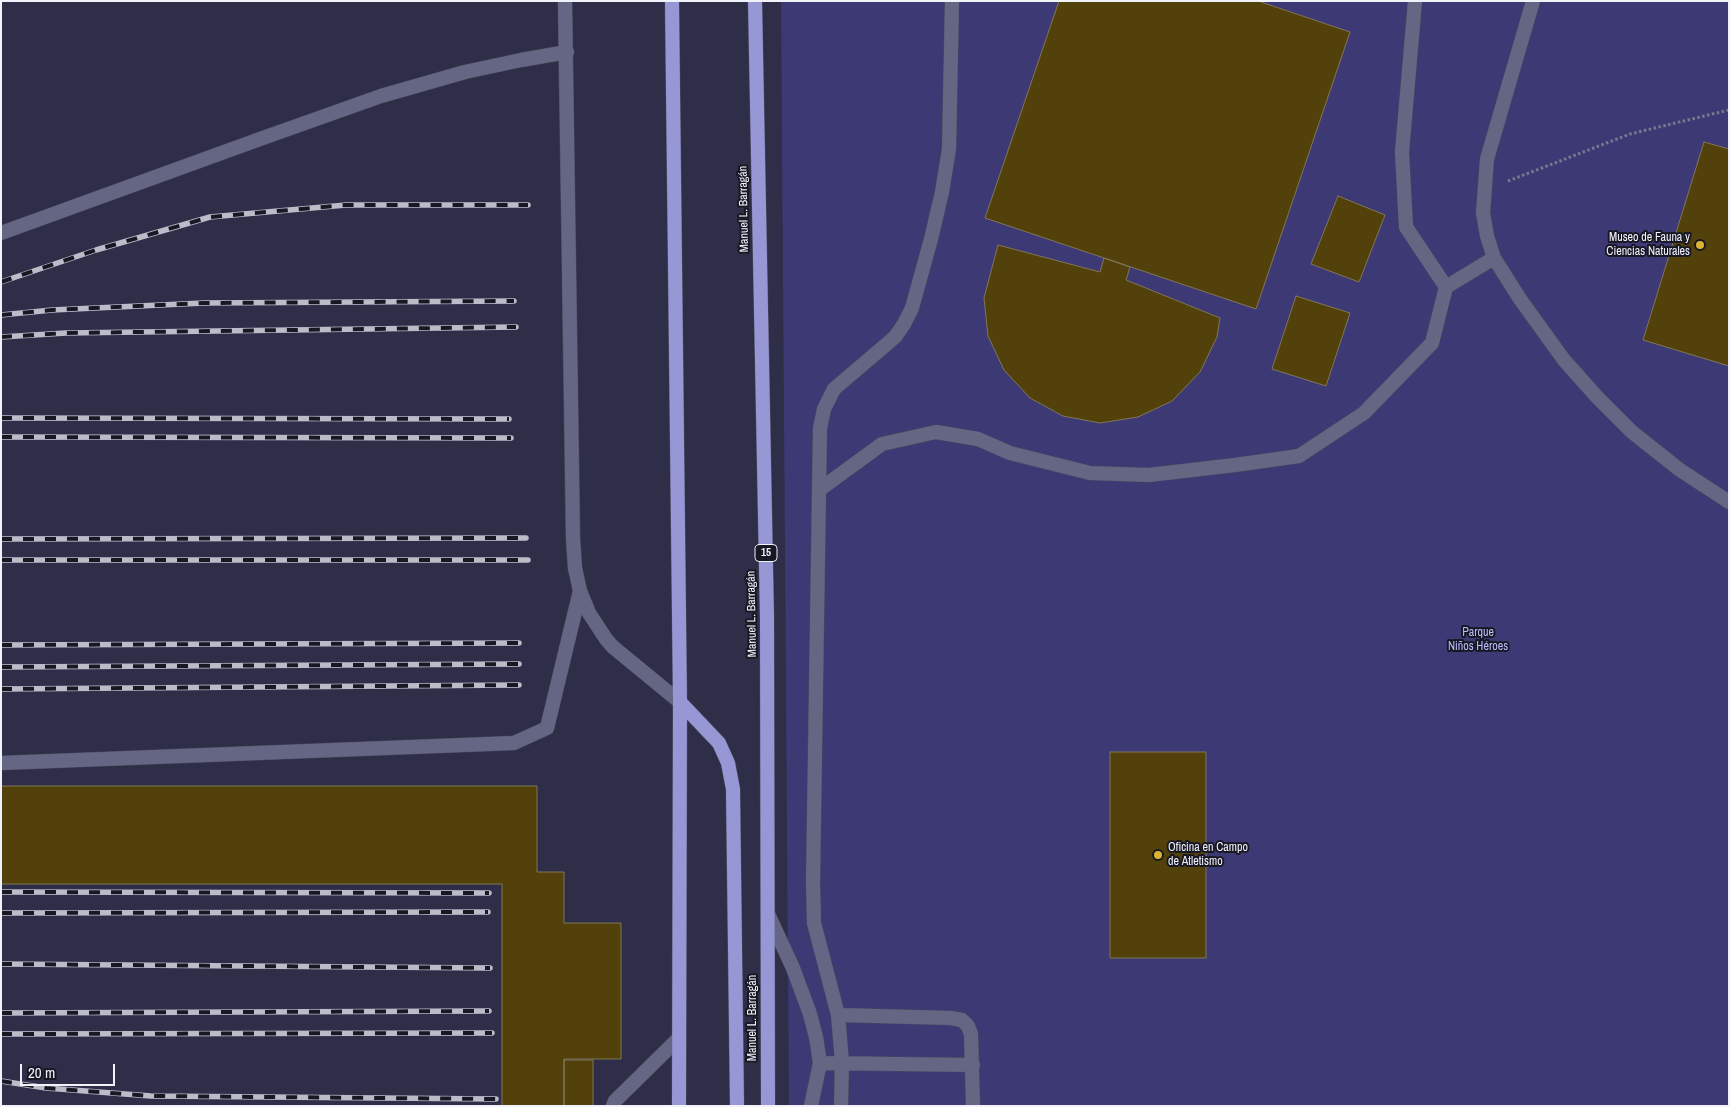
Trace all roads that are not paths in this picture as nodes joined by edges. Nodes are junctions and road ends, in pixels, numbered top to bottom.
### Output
1 (565, 1) edge
2 (672, 1) edge
3 (755, 1) edge
4 (952, 1) edge
5 (1415, 1) edge
6 (1533, 1) edge
7 (567, 52) junction
8 (1, 233) edge
9 (1494, 258) junction
10 (1446, 287) junction
11 (819, 490) junction
12 (1729, 502) edge
13 (580, 591) junction
14 (680, 702) junction
15 (1, 763) edge
16 (768, 914) junction
17 (838, 1015) junction
18 (679, 1038) junction
19 (842, 1062) junction
20 (820, 1063) junction
21 (973, 1065) junction
22 (613, 1106) edge
23 (679, 1106) edge
24 (737, 1106) edge
25 (768, 1106) edge
26 (811, 1106) edge
27 (841, 1106) edge
28 (973, 1106) edge

1 - 7 lane
2 - 14 highway
3 - 16 highway, Manuel L. Barragán / 15
4 - 11 lane
5 - 10 lane
6 - 9 lane
7 - 8 lane
7 - 13 lane
9 - 10 lane
9 - 12 lane
10 - 11 lane
11 - 17 lane
13 - 14 lane
13 - 15 lane
14 - 18 highway
14 - 24 highway
16 - 20 lane
16 - 25 highway, Manuel L. Barragán / 15
17 - 19 lane
17 - 21 lane
18 - 22 lane
18 - 23 highway
19 - 20 lane
19 - 21 lane
19 - 27 lane
20 - 26 lane
21 - 28 lane

